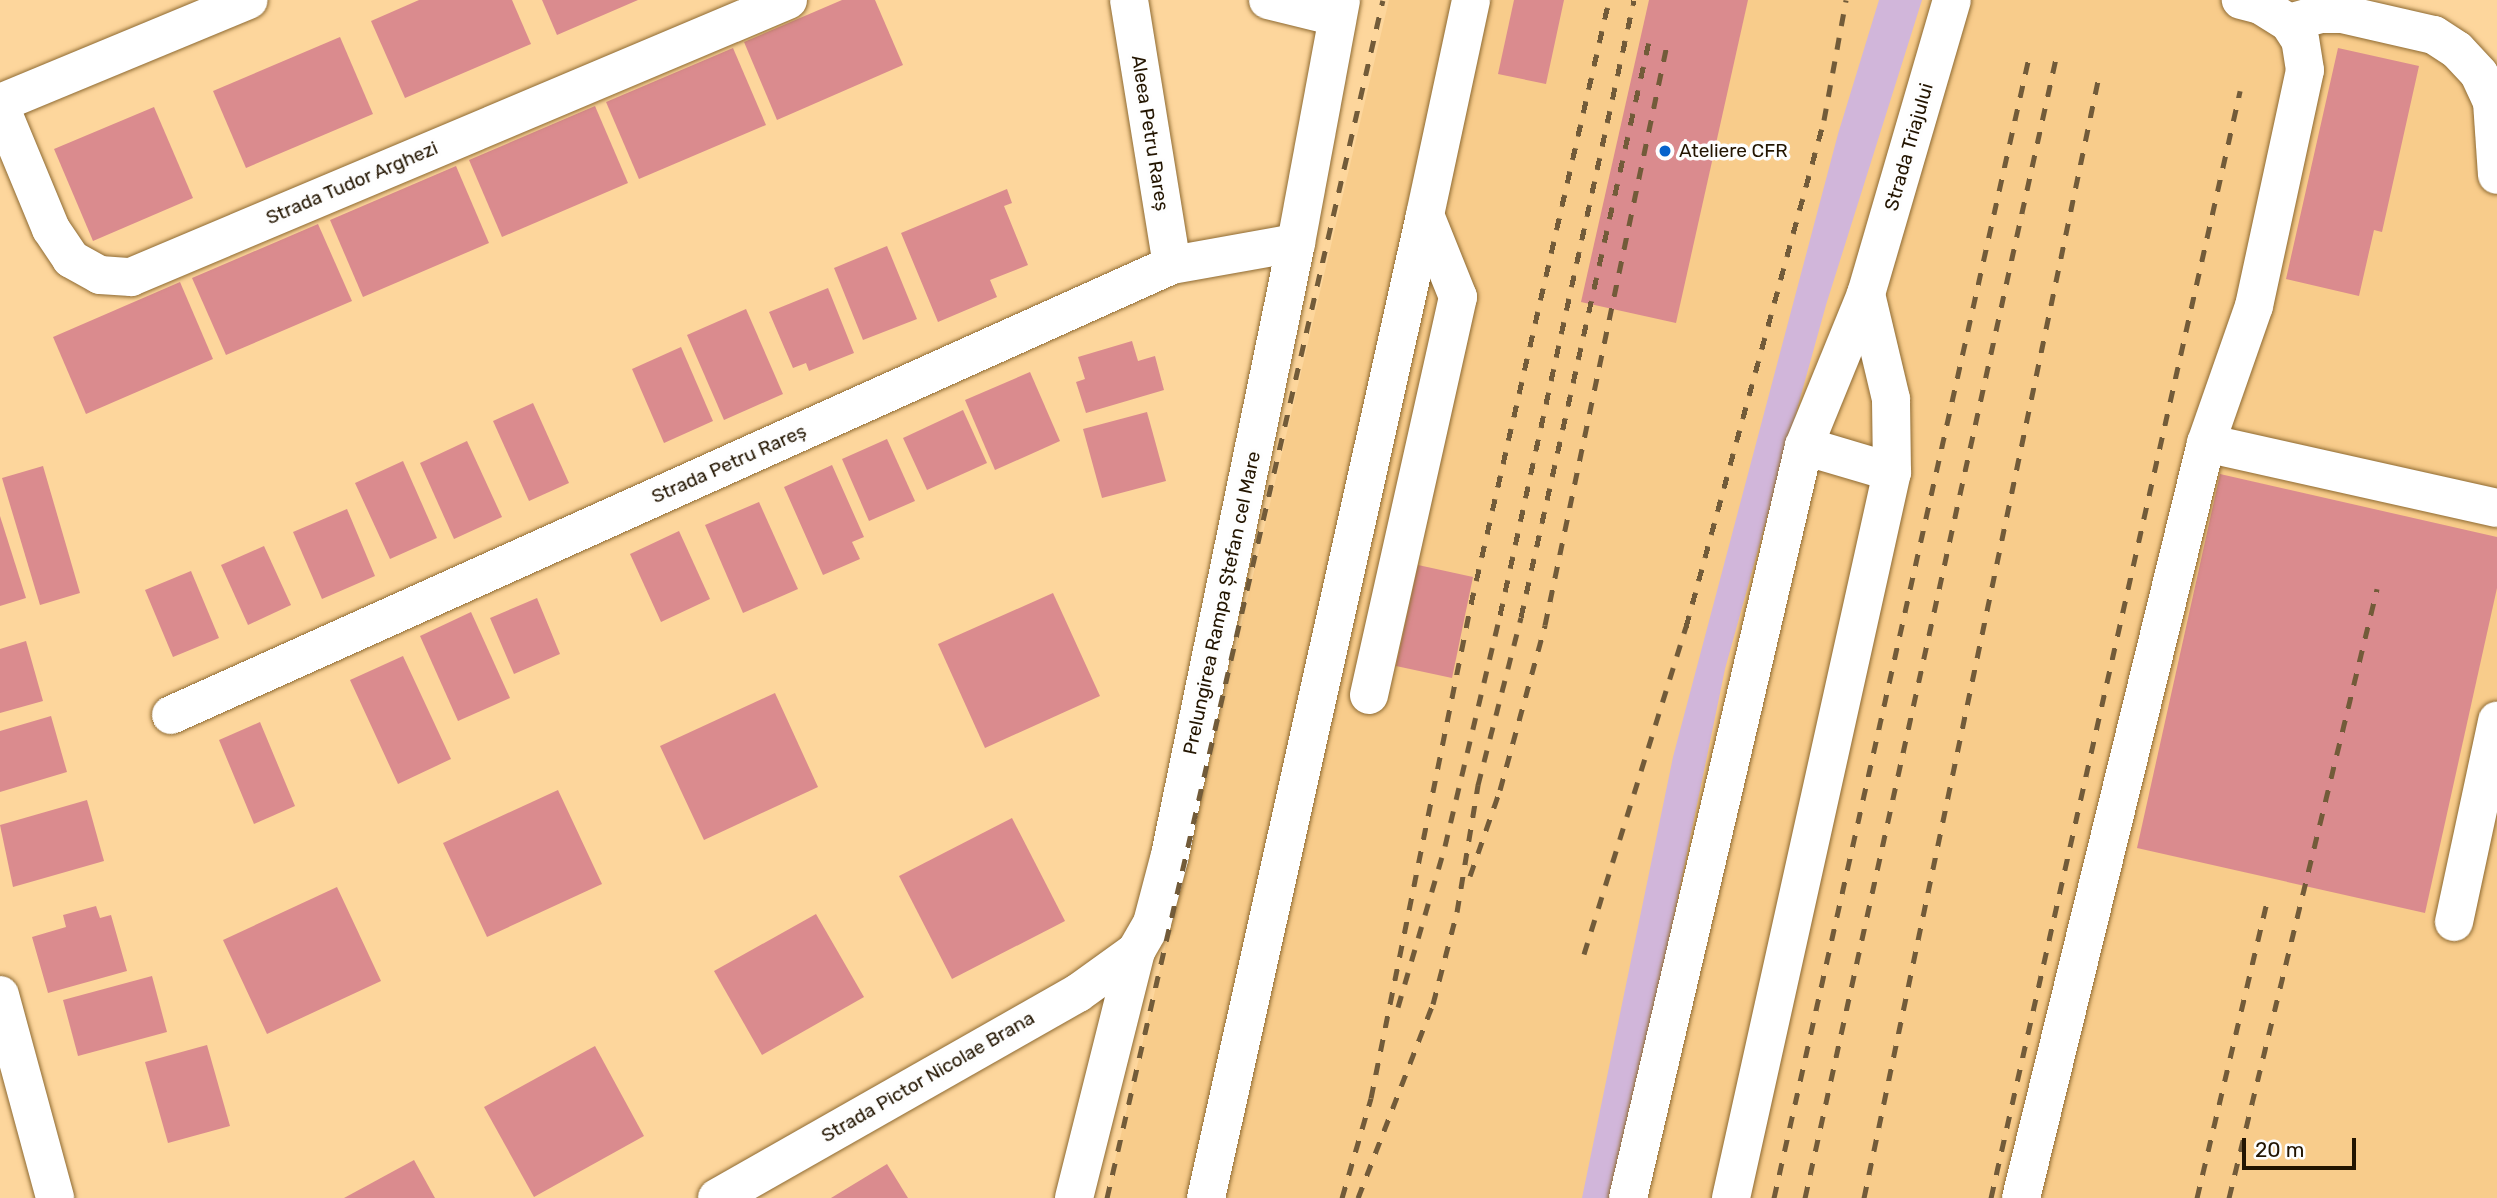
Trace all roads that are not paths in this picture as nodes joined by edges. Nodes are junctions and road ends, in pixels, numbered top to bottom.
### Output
1 (249, 0) edge
2 (788, 0) edge
3 (1129, 0) edge
4 (1268, 0) edge
5 (1471, 0) edge
6 (1952, 0) edge
7 (2241, 0) edge
8 (1339, 8) edge
9 (2289, 23) junction
10 (0, 105) edge
11 (2497, 175) edge
12 (1425, 215) junction
13 (1296, 243) junction
14 (1172, 265) junction
15 (1867, 294) junction
16 (2206, 443) junction
17 (1804, 446) junction
18 (1892, 472) junction
19 (2497, 508) edge
20 (1369, 695) dead end
21 (171, 715) dead end
22 (2497, 721) edge
23 (2454, 922) dead end
24 (1136, 951) junction
25 (0, 995) edge
26 (55, 1198) edge
27 (717, 1198) edge
28 (1074, 1198) edge
29 (1206, 1198) edge
30 (1628, 1198) edge
31 (1731, 1198) edge
32 (2021, 1198) edge

1 - 10 street
2 - 10 street, Strada Tudor Arghezi
3 - 14 street, Aleea Petru Rareș
4 - 8 street
5 - 12 street
6 - 15 street, Strada Triajului
7 - 9 street
8 - 13 street, Prelungirea Rampa Ștefan cel Mare
9 - 11 street
9 - 16 street
12 - 20 street
12 - 29 street
13 - 14 street, Strada Petru Rareș
13 - 24 street, Prelungirea Rampa Ștefan cel Mare
14 - 21 street, Strada Petru Rareș
15 - 17 street, Strada Triajului
15 - 18 street
16 - 19 street
16 - 32 street
17 - 18 street
17 - 30 street, Strada Triajului
18 - 31 street
22 - 23 street
24 - 27 street, Strada Pictor Nicolae Brana
24 - 28 street, Prelungirea Rampa Ștefan cel Mare
25 - 26 street

